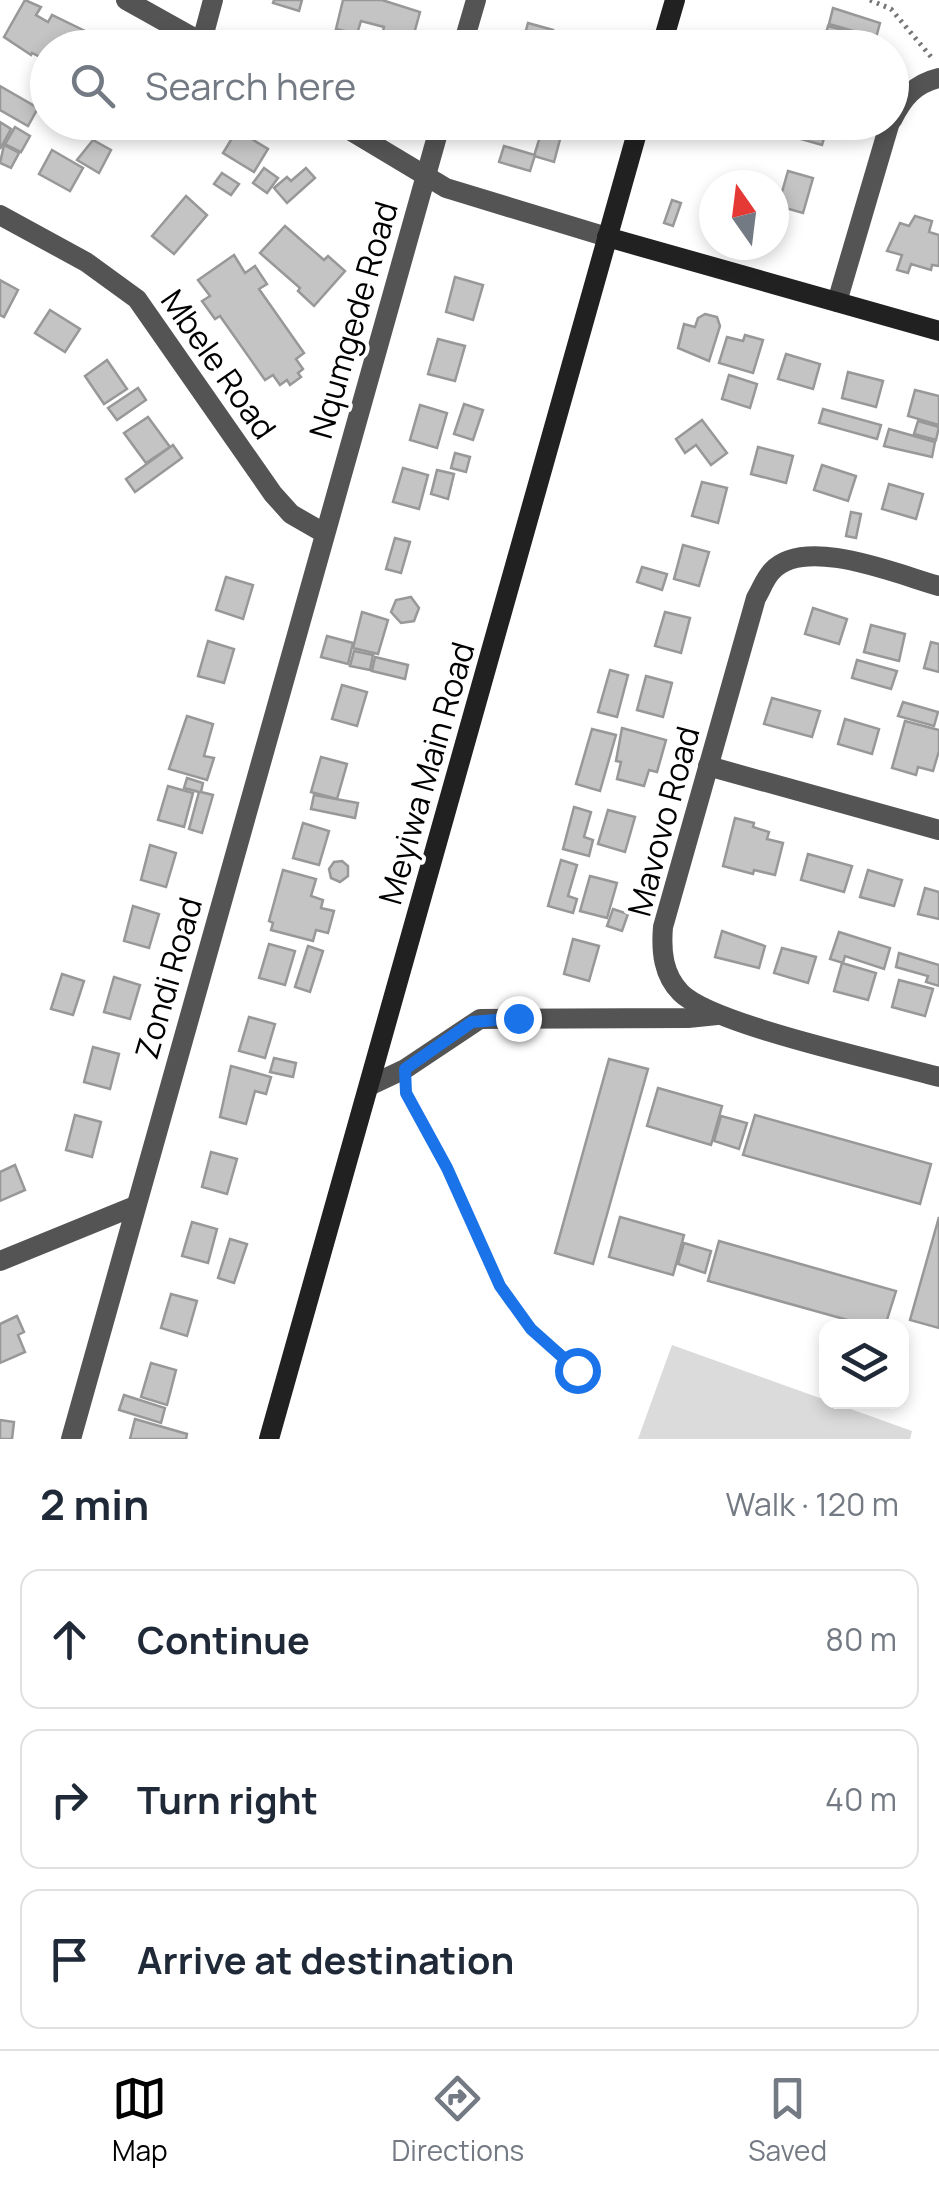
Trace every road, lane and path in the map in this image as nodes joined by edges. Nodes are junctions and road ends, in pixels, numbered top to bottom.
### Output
1 (126, 0) edge
2 (214, 0) edge
3 (476, 0) edge
4 (674, 0) edge
5 (870, 0) edge
6 (181, 30) edge
7 (209, 30) edge
8 (467, 30) edge
9 (666, 30) edge
10 (909, 30) edge
11 (909, 30) edge
12 (939, 66) edge
13 (939, 78) edge
14 (909, 92) edge
15 (364, 140) edge
16 (435, 140) edge
17 (635, 140) edge
18 (885, 140) edge
19 (424, 178) junction
20 (0, 214) edge
21 (608, 237) junction
22 (837, 302) junction
23 (939, 331) edge
24 (324, 533) junction
25 (939, 586) edge
26 (708, 766) junction
27 (939, 830) edge
28 (723, 1015) junction
29 (405, 1069) junction
30 (939, 1077) edge
31 (368, 1086) junction
32 (135, 1206) junction
33 (0, 1261) edge
34 (587, 1381) dead end
35 (71, 1439) edge
36 (269, 1439) edge

1 - 6 street
2 - 7 street
3 - 8 street
4 - 9 street
5 - 10 path
11 - 12 path
13 - 14 street
15 - 19 street
16 - 19 street, Nqumgede Road
17 - 21 street, Meyiwa Main Road
18 - 22 street
19 - 21 street
19 - 24 street, Nqumgede Road
20 - 24 street, Mbele Road
21 - 22 street
21 - 31 street, Meyiwa Main Road
22 - 23 street
24 - 32 street, Zondi Road
25 - 26 street, Mavovo Road
26 - 27 street
26 - 28 street, Mavovo Road
28 - 29 street
28 - 30 street, Mavovo Road
29 - 31 street
29 - 34 path
31 - 36 street, Meyiwa Main Road
32 - 33 street
32 - 35 street, Zondi Road

